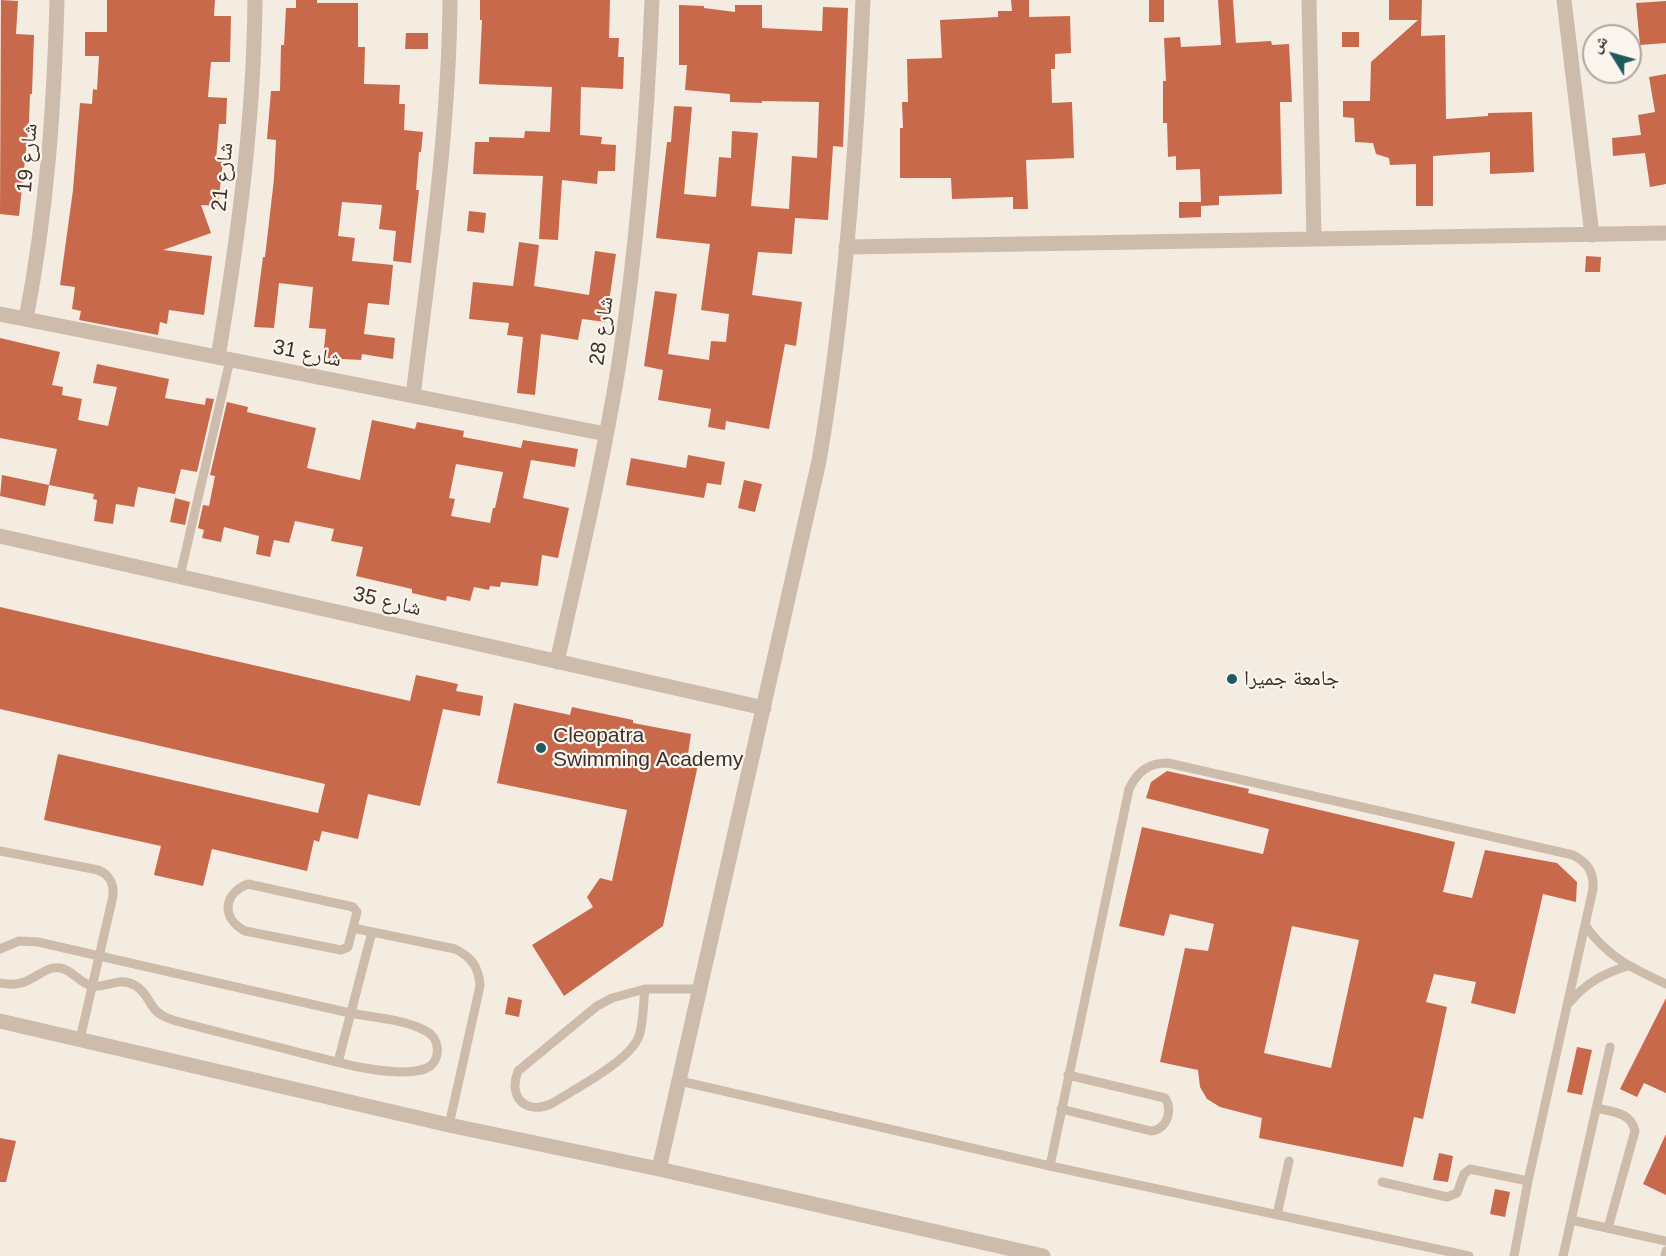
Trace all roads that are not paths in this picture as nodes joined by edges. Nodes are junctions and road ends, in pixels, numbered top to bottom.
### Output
1 (57, 0) edge
2 (255, 0) edge
3 (450, 0) edge
4 (652, 0) edge
5 (863, 0) edge
6 (1309, 0) edge
7 (1564, 0) edge
8 (1666, 233) edge
9 (1592, 235) junction
10 (1314, 239) junction
11 (846, 247) junction
12 (0, 314) edge
13 (26, 319) junction
14 (224, 359) junction
15 (413, 396) junction
16 (606, 434) junction
17 (0, 536) edge
18 (180, 576) junction
19 (557, 662) junction
20 (764, 708) junction
21 (0, 851) edge
22 (1585, 925) junction
23 (353, 928) junction
24 (372, 932) junction
25 (0, 949) edge
26 (100, 956) junction
27 (1628, 966) junction
28 (0, 983) edge
29 (1666, 984) edge
30 (93, 986) junction
31 (645, 989) junction
32 (701, 989) junction
33 (1569, 1004) junction
34 (350, 1013) junction
35 (0, 1021) edge
36 (80, 1039) junction
37 (1610, 1047) dead end
38 (338, 1062) junction
39 (1068, 1076) junction
40 (680, 1082) junction
41 (1061, 1108) junction
42 (1596, 1108) junction
43 (449, 1125) junction
44 (1289, 1161) dead end
45 (1050, 1166) junction
46 (659, 1169) junction
47 (1528, 1181) junction
48 (1382, 1182) dead end
49 (1277, 1215) junction
50 (1571, 1220) junction
51 (1608, 1228) junction
52 (1666, 1241) edge
53 (1666, 1251) edge
54 (1043, 1256) edge
55 (1469, 1256) edge
56 (1514, 1256) edge
57 (1563, 1256) edge
58 (1665, 1256) edge

1 - 13 street, شارع 19
2 - 14 street, شارع 21
3 - 15 street
4 - 16 street, شارع 28
5 - 11 street
6 - 10 street
7 - 9 street
8 - 9 street
9 - 10 street
10 - 11 street
11 - 20 street
12 - 13 street, شارع 31
13 - 14 street, شارع 31
14 - 15 street, شارع 31
14 - 18 lane
15 - 16 street, شارع 31
16 - 19 street, شارع 28
17 - 18 street, شارع 35
18 - 19 street, شارع 35
19 - 20 street, شارع 35
20 - 32 street
21 - 26 lane
22 - 27 lane
22 - 33 lane
22 - 39 lane
23 - 23 lane
23 - 24 lane
24 - 34 lane
24 - 43 lane
25 - 26 lane
26 - 30 lane
26 - 34 lane
27 - 29 lane
27 - 33 lane
28 - 30 lane
30 - 36 lane
30 - 38 lane
31 - 31 lane
31 - 32 lane
32 - 40 street
33 - 47 lane
34 - 38 lane
34 - 38 lane
35 - 36 street
36 - 43 street
37 - 42 lane
39 - 41 lane
39 - 41 lane
40 - 45 lane
40 - 46 street
41 - 45 lane
42 - 50 lane
42 - 51 lane
43 - 46 street
44 - 49 lane
45 - 49 lane
46 - 54 street
47 - 48 lane
47 - 56 lane
49 - 55 lane
50 - 51 lane
50 - 57 lane
51 - 52 lane
53 - 58 lane

